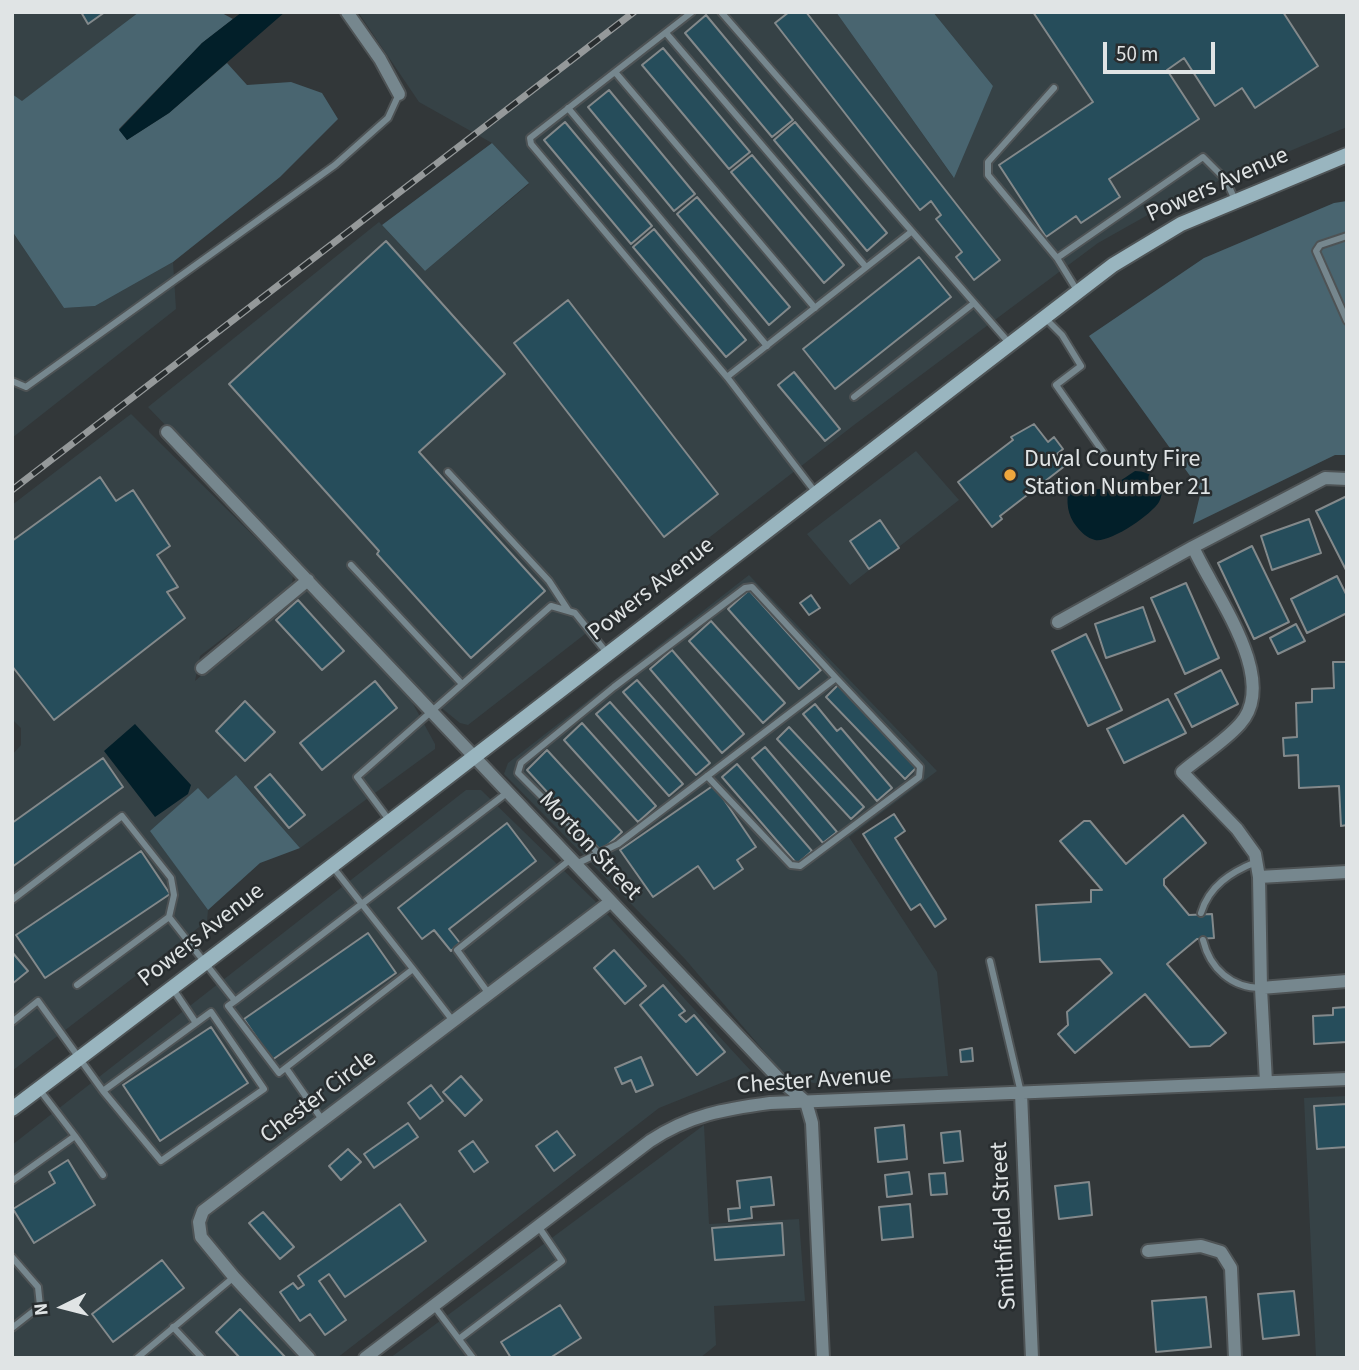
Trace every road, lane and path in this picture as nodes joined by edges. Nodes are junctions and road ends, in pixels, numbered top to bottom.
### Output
1 (347, 12) edge
2 (692, 12) edge
3 (722, 12) edge
4 (666, 33) junction
5 (615, 72) junction
6 (1054, 88) dead end
7 (398, 94) joint
8 (568, 108) junction
9 (1347, 155) edge
10 (1236, 202) junction
11 (911, 232) junction
12 (1347, 236) edge
13 (1057, 258) junction
14 (866, 267) junction
15 (1078, 292) junction
16 (974, 303) junction
17 (815, 308) junction
18 (1045, 317) junction
19 (1347, 321) edge
20 (1010, 344) junction
21 (767, 346) junction
22 (727, 377) junction
23 (12, 381) edge
24 (854, 397) dead end
25 (167, 432) dead end
26 (1103, 452) dead end
27 (448, 472) dead end
28 (1347, 480) edge
29 (816, 492) junction
30 (1193, 547) junction
31 (351, 565) dead end
32 (308, 580) junction
33 (568, 610) junction
34 (1058, 622) dead end
35 (607, 653) junction
36 (202, 668) dead end
37 (836, 678) junction
38 (462, 684) junction
39 (432, 712) junction
40 (472, 757) junction
41 (707, 776) junction
42 (509, 792) junction
43 (389, 820) junction
44 (599, 854) junction
45 (573, 862) junction
46 (1256, 862) junction
47 (331, 864) junction
48 (1347, 872) edge
49 (1259, 877) junction
50 (12, 900) edge
51 (610, 902) junction
52 (363, 904) junction
53 (1201, 913) dead end
54 (169, 917) junction
55 (1203, 940) dead end
56 (990, 961) dead end
57 (205, 964) junction
58 (413, 970) junction
59 (1347, 981) edge
60 (77, 985) dead end
61 (1261, 988) junction
62 (173, 989) junction
63 (490, 995) junction
64 (235, 1001) junction
65 (12, 1022) edge
66 (196, 1023) junction
67 (454, 1023) junction
68 (80, 1058) junction
69 (286, 1068) junction
70 (1347, 1079) edge
71 (1266, 1082) junction
72 (39, 1089) junction
73 (103, 1091) junction
74 (1021, 1093) junction
75 (806, 1102) junction
76 (12, 1109) edge
77 (323, 1121) junction
78 (75, 1136) junction
79 (103, 1174) dead end
80 (12, 1181) edge
81 (538, 1226) junction
82 (1148, 1251) dead end
83 (12, 1257) edge
84 (234, 1277) junction
85 (434, 1306) junction
86 (173, 1327) junction
87 (12, 1328) edge
88 (459, 1339) junction
89 (137, 1358) edge
90 (202, 1358) edge
91 (309, 1358) edge
92 (365, 1358) edge
93 (473, 1358) edge
94 (823, 1358) edge
95 (1032, 1358) edge
96 (1235, 1358) edge

1 - 7 street
2 - 4 lane
3 - 11 lane
4 - 5 lane
4 - 14 lane
5 - 8 lane
5 - 17 lane
6 - 13 lane
7 - 23 lane
8 - 21 lane
8 - 22 lane
9 - 10 street, Powers Avenue
10 - 13 lane
10 - 15 street, Powers Avenue
11 - 14 lane
11 - 16 lane
12 - 19 lane
13 - 15 lane
14 - 17 lane
15 - 18 street, Powers Avenue
16 - 20 lane
16 - 24 lane
17 - 21 lane
18 - 20 street, Powers Avenue
18 - 26 lane
20 - 29 street, Powers Avenue
21 - 22 lane
22 - 29 lane
25 - 32 street, Morton Street
27 - 33 lane
28 - 30 street
29 - 35 street, Powers Avenue
30 - 34 street
30 - 46 street
31 - 38 lane
32 - 36 street
32 - 39 street, Morton Street
33 - 35 lane
33 - 38 lane
35 - 40 street, Powers Avenue
37 - 41 lane
37 - 41 lane
37 - 44 lane
38 - 39 lane
39 - 40 street, Morton Street
39 - 43 lane
40 - 42 street, Morton Street
40 - 43 street, Powers Avenue
41 - 44 lane
42 - 45 street, Morton Street
42 - 52 lane
43 - 47 street, Powers Avenue
44 - 45 lane
45 - 51 street, Morton Street
45 - 63 lane
46 - 49 street
46 - 53 lane
47 - 52 lane
47 - 57 street, Powers Avenue
48 - 49 street
49 - 61 street
50 - 54 lane
51 - 63 street, Chester Circle
51 - 75 street, Morton Street
52 - 58 lane
52 - 64 lane
54 - 57 lane
54 - 60 lane
55 - 61 lane
56 - 74 lane
57 - 62 street, Powers Avenue
57 - 64 lane
58 - 67 lane
58 - 69 lane
59 - 61 street
61 - 71 street
62 - 66 lane
62 - 68 street, Powers Avenue
63 - 67 street, Chester Circle
64 - 69 lane
65 - 68 lane
66 - 73 lane
66 - 73 lane
67 - 77 street, Chester Circle
68 - 72 street, Powers Avenue
68 - 73 lane
69 - 77 lane
70 - 71 street, Chester Avenue
71 - 74 street, Chester Avenue
72 - 76 street, Powers Avenue
72 - 78 lane
74 - 75 street, Chester Avenue
74 - 95 street, Smithfield Street
75 - 81 street, Chester Avenue
75 - 94 street
77 - 84 street, Chester Circle
78 - 79 lane
78 - 80 lane
81 - 85 street, Chester Avenue
81 - 88 lane
82 - 96 street
83 - 87 lane
84 - 86 lane
84 - 91 street, Chester Circle
85 - 88 lane
85 - 92 street, Chester Avenue
86 - 89 lane
86 - 90 lane
88 - 93 lane

